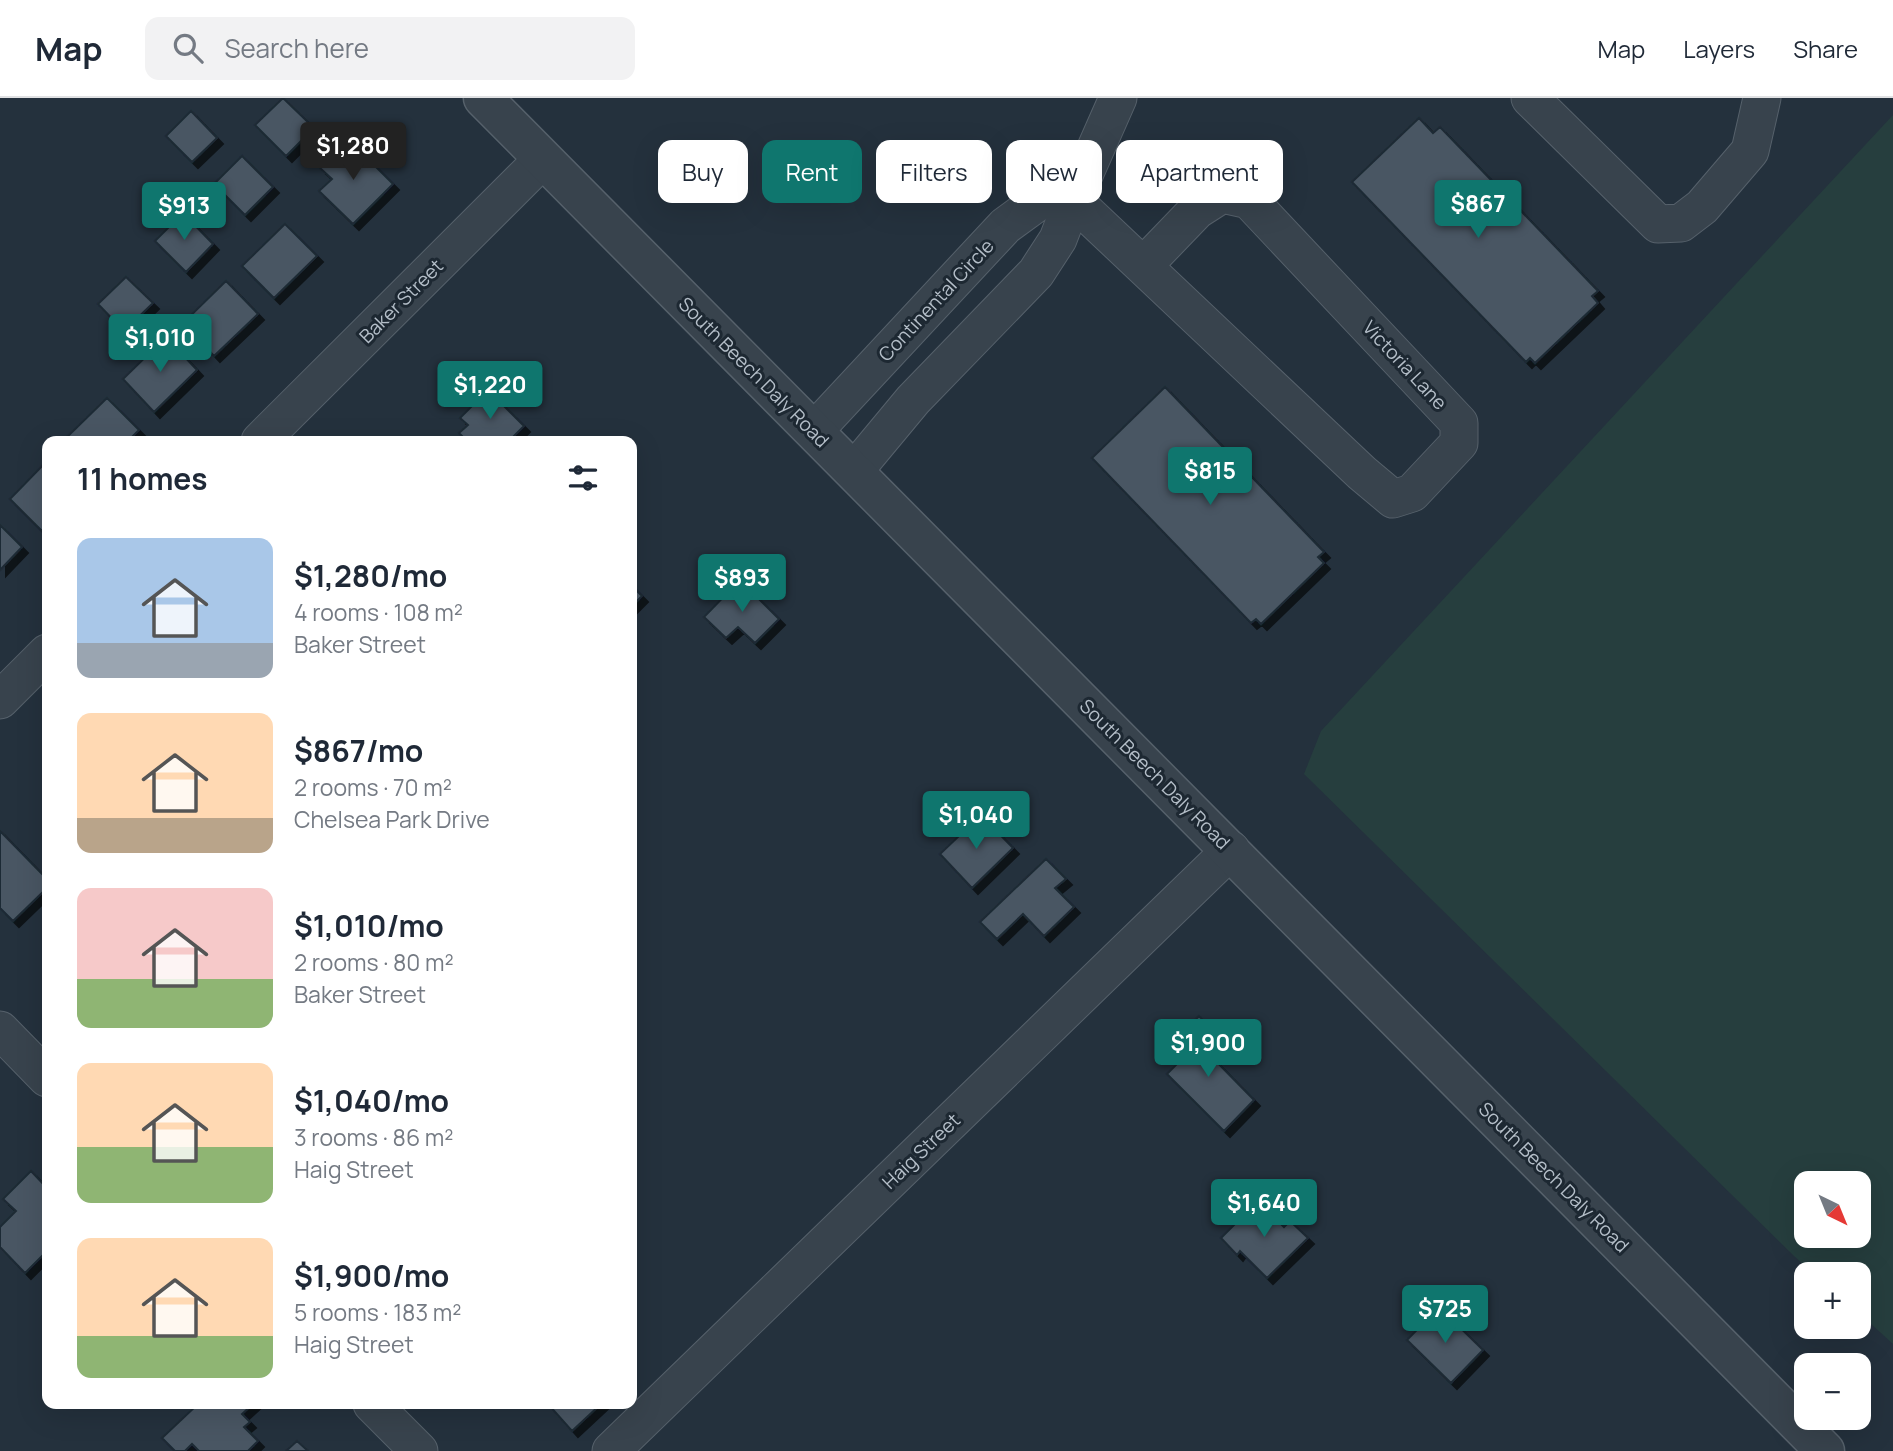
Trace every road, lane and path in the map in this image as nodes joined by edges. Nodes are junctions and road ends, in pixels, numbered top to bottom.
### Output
1 (483, 98) edge
2 (1118, 98) edge
3 (1530, 98) edge
4 (1762, 98) edge
5 (1099, 140) edge
6 (542, 160) junction
7 (1037, 203) edge
8 (1072, 203) edge
9 (1076, 203) edge
10 (1144, 265) junction
11 (814, 431) junction
12 (265, 436) edge
13 (854, 471) junction
14 (42, 658) edge
15 (0, 700) edge
16 (1231, 850) junction
17 (0, 1030) edge
18 (42, 1072) edge
19 (377, 1409) edge
20 (419, 1451) edge
21 (611, 1451) edge
22 (1825, 1451) edge

1 - 6 street, South Beech Daly Road
2 - 5 street
3 - 4 street
6 - 11 street, South Beech Daly Road
6 - 12 street, Baker Street
7 - 11 street, Continental Circle
8 - 13 street
9 - 10 street, Victoria Lane
10 - 10 street, Victoria Lane
11 - 13 street, South Beech Daly Road
13 - 16 street, South Beech Daly Road
14 - 15 street
16 - 21 street, Haig Street
16 - 22 street, South Beech Daly Road
17 - 18 street
19 - 20 street

